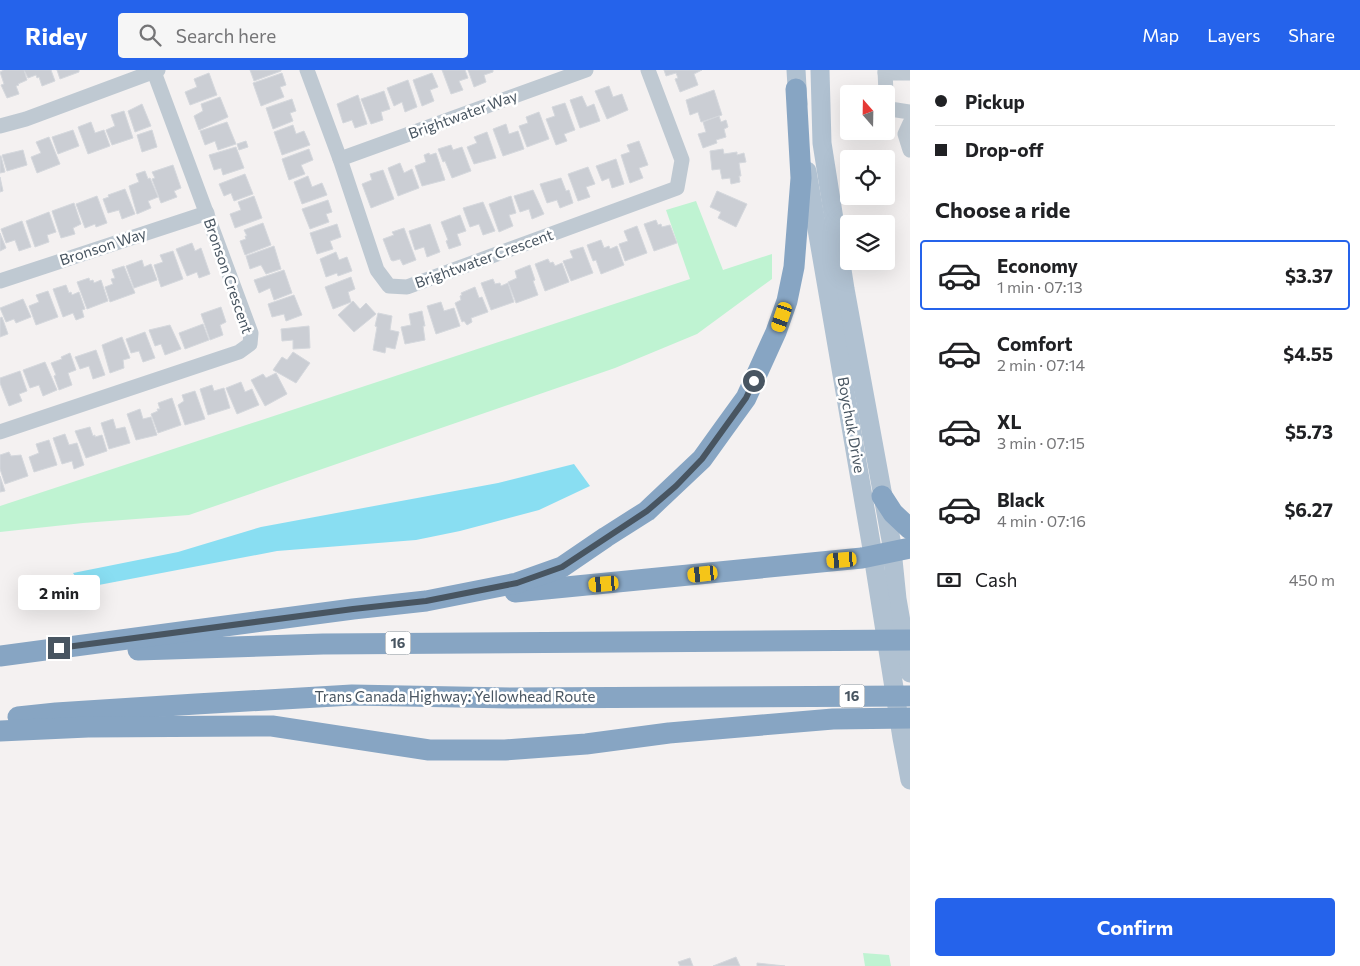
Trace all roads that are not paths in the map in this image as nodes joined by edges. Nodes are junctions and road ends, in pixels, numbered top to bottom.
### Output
1 (307, 70) edge
2 (586, 70) edge
3 (648, 70) edge
4 (820, 70) edge
5 (156, 71) edge
6 (885, 72) edge
7 (910, 73) edge
8 (796, 80) edge
9 (886, 85) edge
10 (895, 110) edge
11 (910, 112) edge
12 (910, 123) edge
13 (0, 126) edge
14 (910, 150) edge
15 (340, 159) junction
16 (207, 213) junction
17 (0, 281) edge
18 (0, 432) edge
19 (882, 496) junction
20 (910, 529) edge
21 (892, 552) edge
22 (889, 600) junction
23 (426, 601) junction
24 (910, 640) edge
25 (0, 657) edge
26 (910, 673) edge
27 (910, 696) edge
28 (910, 718) edge
29 (0, 719) edge
30 (0, 731) edge
31 (910, 780) edge

1 - 15 street, Brightwater Crescent
2 - 15 street, Brightwater Way
3 - 15 street, Brightwater Crescent
4 - 19 main road, Boychuk Drive
5 - 13 street
5 - 16 street, Bronson Crescent
6 - 7 street
6 - 9 street
8 - 21 main road, Boychuk Drive
8 - 23 highway
10 - 11 street
12 - 14 street
16 - 17 street, Bronson Way
16 - 18 street, Bronson Crescent
19 - 20 highway
19 - 21 main road, Boychuk Drive
21 - 22 main road, Boychuk Drive
21 - 23 highway
22 - 26 main road, Boychuk Drive
22 - 31 main road, Boychuk Drive
23 - 25 highway
24 - 25 highway, 16
27 - 29 highway, Trans Canada Highway: Yellowhead Route / 16
28 - 30 highway

